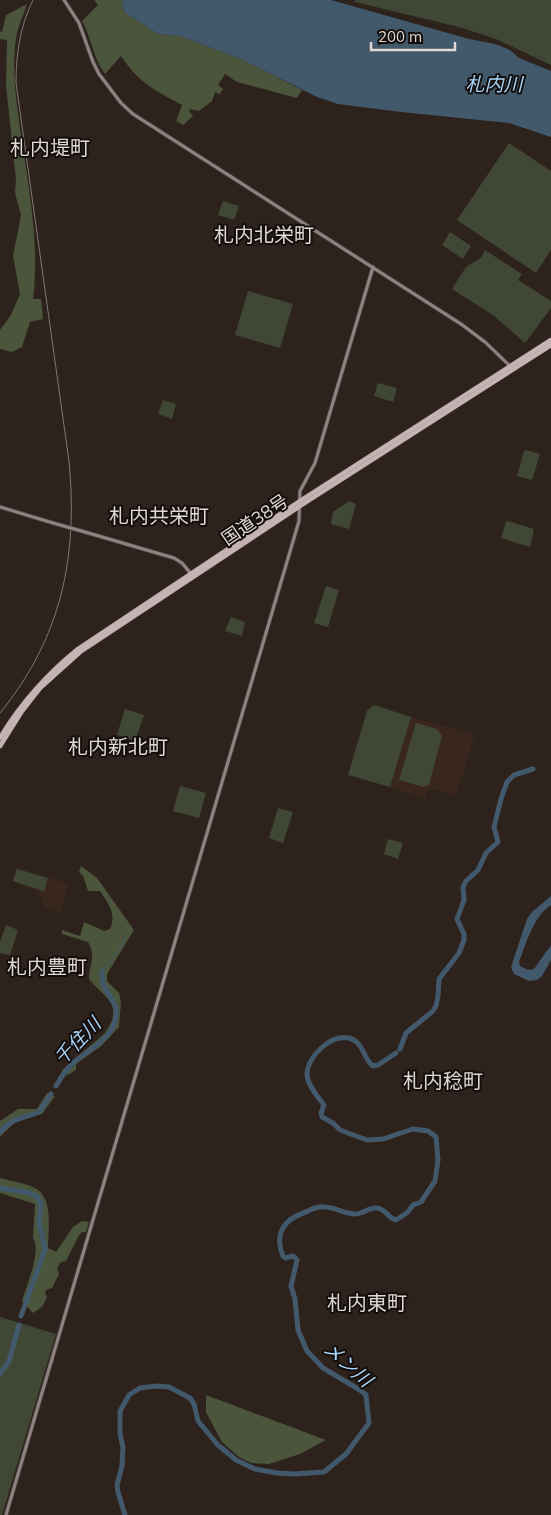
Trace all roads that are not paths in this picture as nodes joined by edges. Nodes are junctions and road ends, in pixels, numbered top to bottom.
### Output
1 (64, 0) edge
2 (373, 267) junction
3 (551, 340) edge
4 (551, 345) edge
5 (519, 364) junction
6 (512, 368) junction
7 (300, 504) junction
8 (0, 507) edge
9 (192, 575) junction
10 (0, 738) edge
11 (0, 746) edge
12 (6, 1515) edge

1 - 2 street
2 - 6 street
2 - 7 street
3 - 5 highway, 国道38号
4 - 5 highway, 国道38号
5 - 6 highway, 国道38号
6 - 7 highway, 国道38号
7 - 9 highway, 国道38号
7 - 12 street
8 - 9 street, bridge
9 - 10 highway, 国道38号
9 - 11 highway, 国道38号

